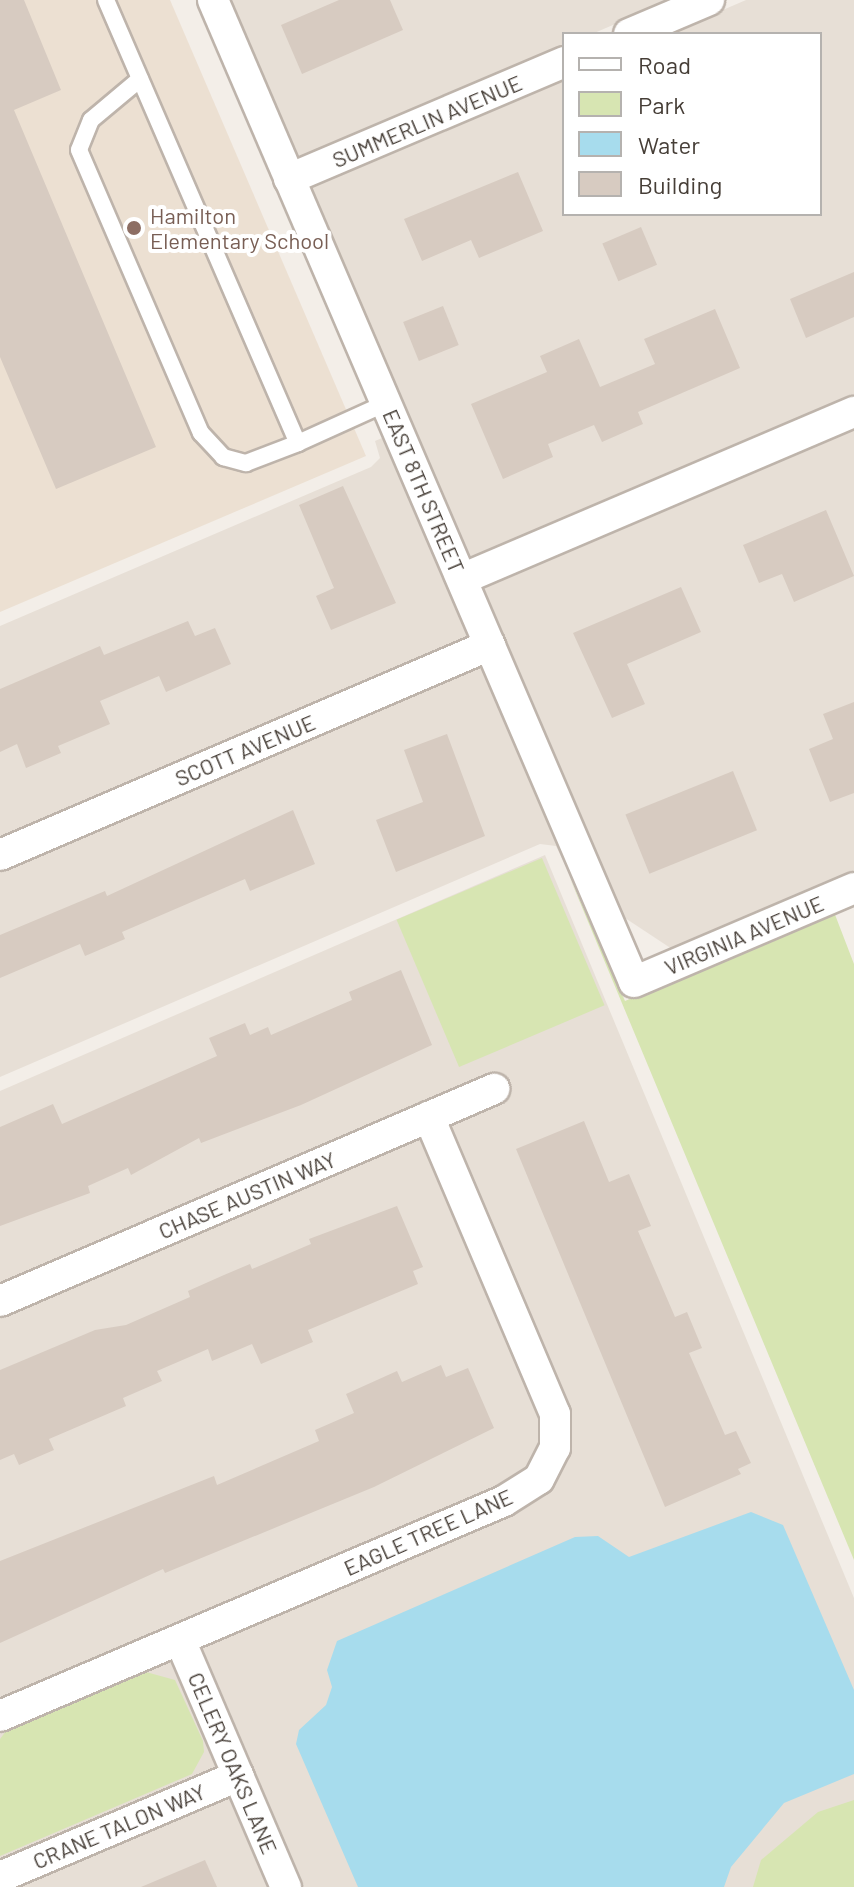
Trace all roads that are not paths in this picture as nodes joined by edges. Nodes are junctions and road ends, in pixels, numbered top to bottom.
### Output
1 (106, 0) edge
2 (213, 0) edge
3 (709, 0) edge
4 (634, 32) edge
5 (562, 63) edge
6 (140, 79) junction
7 (289, 179) junction
8 (386, 403) junction
9 (854, 412) edge
10 (298, 443) junction
11 (462, 579) junction
12 (490, 645) junction
13 (0, 855) edge
14 (854, 888) edge
15 (634, 982) joint
16 (494, 1089) dead end
17 (429, 1117) junction
18 (0, 1301) edge
19 (180, 1640) junction
20 (0, 1716) edge
21 (238, 1776) junction
22 (0, 1877) edge
23 (286, 1887) edge

1 - 6 lane
2 - 7 street, EAST 8TH STREET
3 - 4 street
5 - 7 street, SUMMERLIN AVENUE
6 - 10 lane
6 - 10 lane
7 - 8 street, EAST 8TH STREET
8 - 10 lane
8 - 11 street, EAST 8TH STREET
9 - 11 street
11 - 12 street, EAST 8TH STREET
12 - 13 street, SCOTT AVENUE
12 - 15 street, EAST 8TH STREET
14 - 15 street, VIRGINIA AVENUE
16 - 17 street, CHASE AUSTIN WAY
17 - 18 street, CHASE AUSTIN WAY
17 - 19 street, EAGLE TREE LANE
19 - 20 street, EAGLE TREE LANE
19 - 21 street, CELERY OAKS LANE
21 - 22 street, CRANE TALON WAY
21 - 23 street, CELERY OAKS LANE

